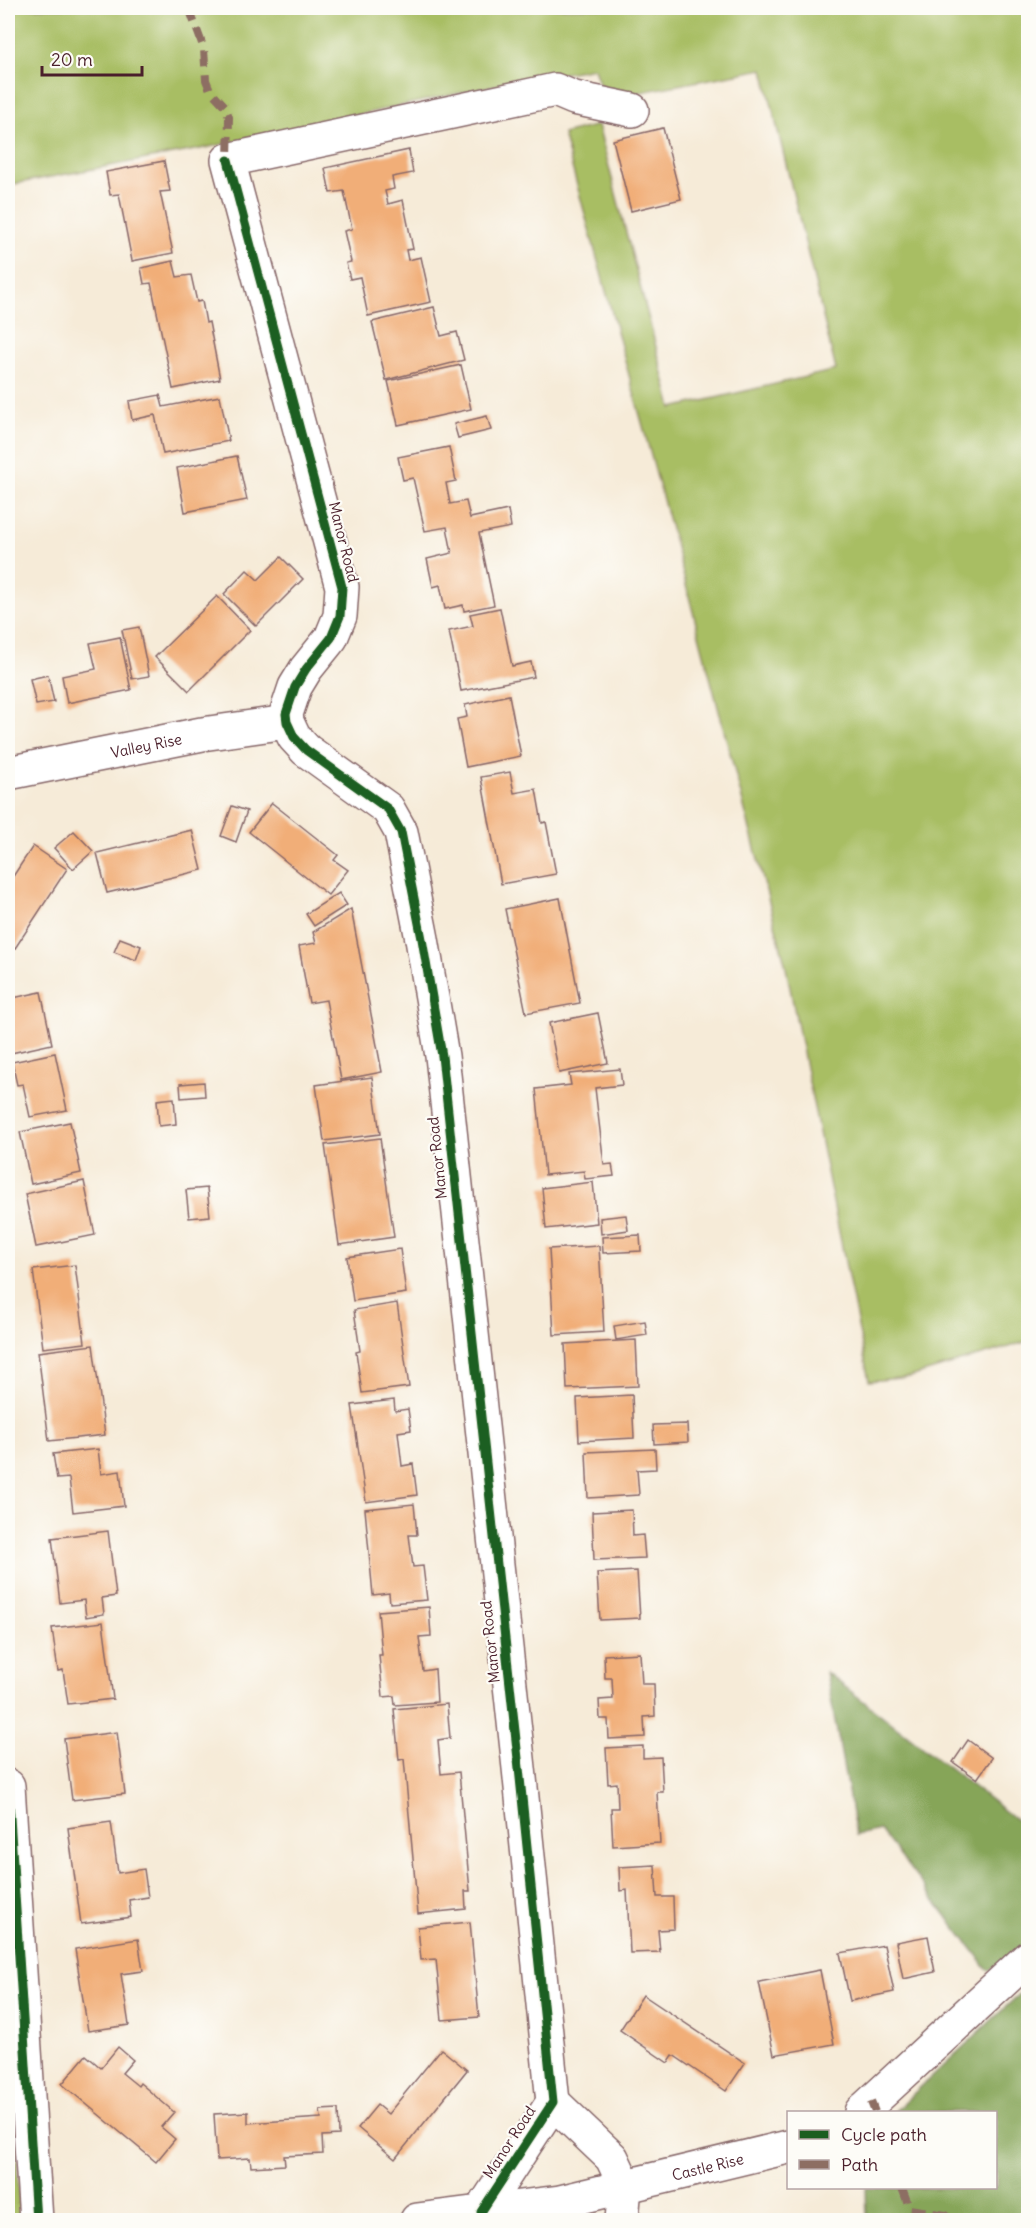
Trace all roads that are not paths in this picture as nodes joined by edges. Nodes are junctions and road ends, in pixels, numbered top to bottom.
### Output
1 (632, 110) dead end
2 (287, 722) junction
3 (8, 773) edge
4 (8, 1786) edge
5 (1029, 1958) edge
6 (553, 2102) junction
7 (862, 2111) edge
8 (787, 2148) edge
9 (625, 2186) junction
10 (465, 2216) edge
11 (36, 2220) edge
12 (417, 2220) edge
13 (622, 2220) edge

1 - 2 street, Manor Road
2 - 3 street, Valley Rise
2 - 6 street, Manor Road
4 - 11 street
5 - 7 street
6 - 9 street, Manor Road
6 - 10 street, Manor Road
8 - 9 street, Castle Rise
9 - 10 street, Castle Rise
9 - 13 street
10 - 12 street, Castle Rise

